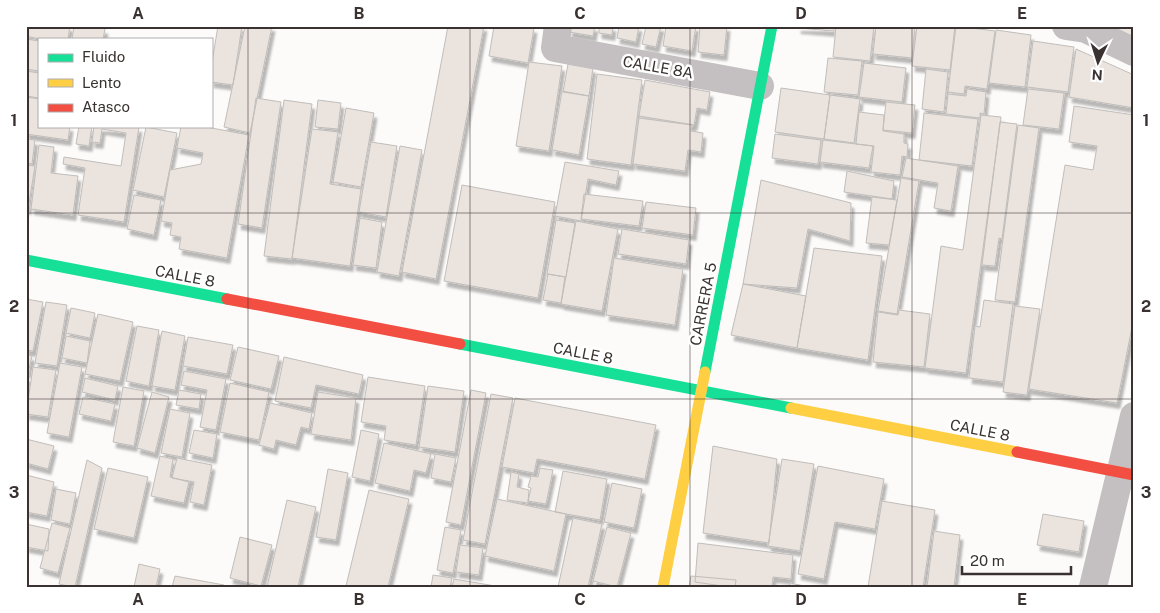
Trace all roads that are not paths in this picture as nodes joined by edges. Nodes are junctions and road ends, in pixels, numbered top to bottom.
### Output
1 (772, 26) edge
2 (1066, 26) edge
3 (557, 37) edge
4 (1134, 52) edge
5 (760, 86) junction
6 (26, 260) edge
7 (701, 391) junction
8 (1134, 416) edge
9 (1127, 474) edge
10 (663, 587) edge
11 (1093, 587) edge

1 - 5 street, CARRERA 5
2 - 4 street
3 - 5 street, CALLE 8A
5 - 7 street, CARRERA 5
6 - 7 street, CALLE 8
7 - 9 street, CALLE 8
7 - 10 street, CARRERA 5
8 - 9 street
9 - 11 street

